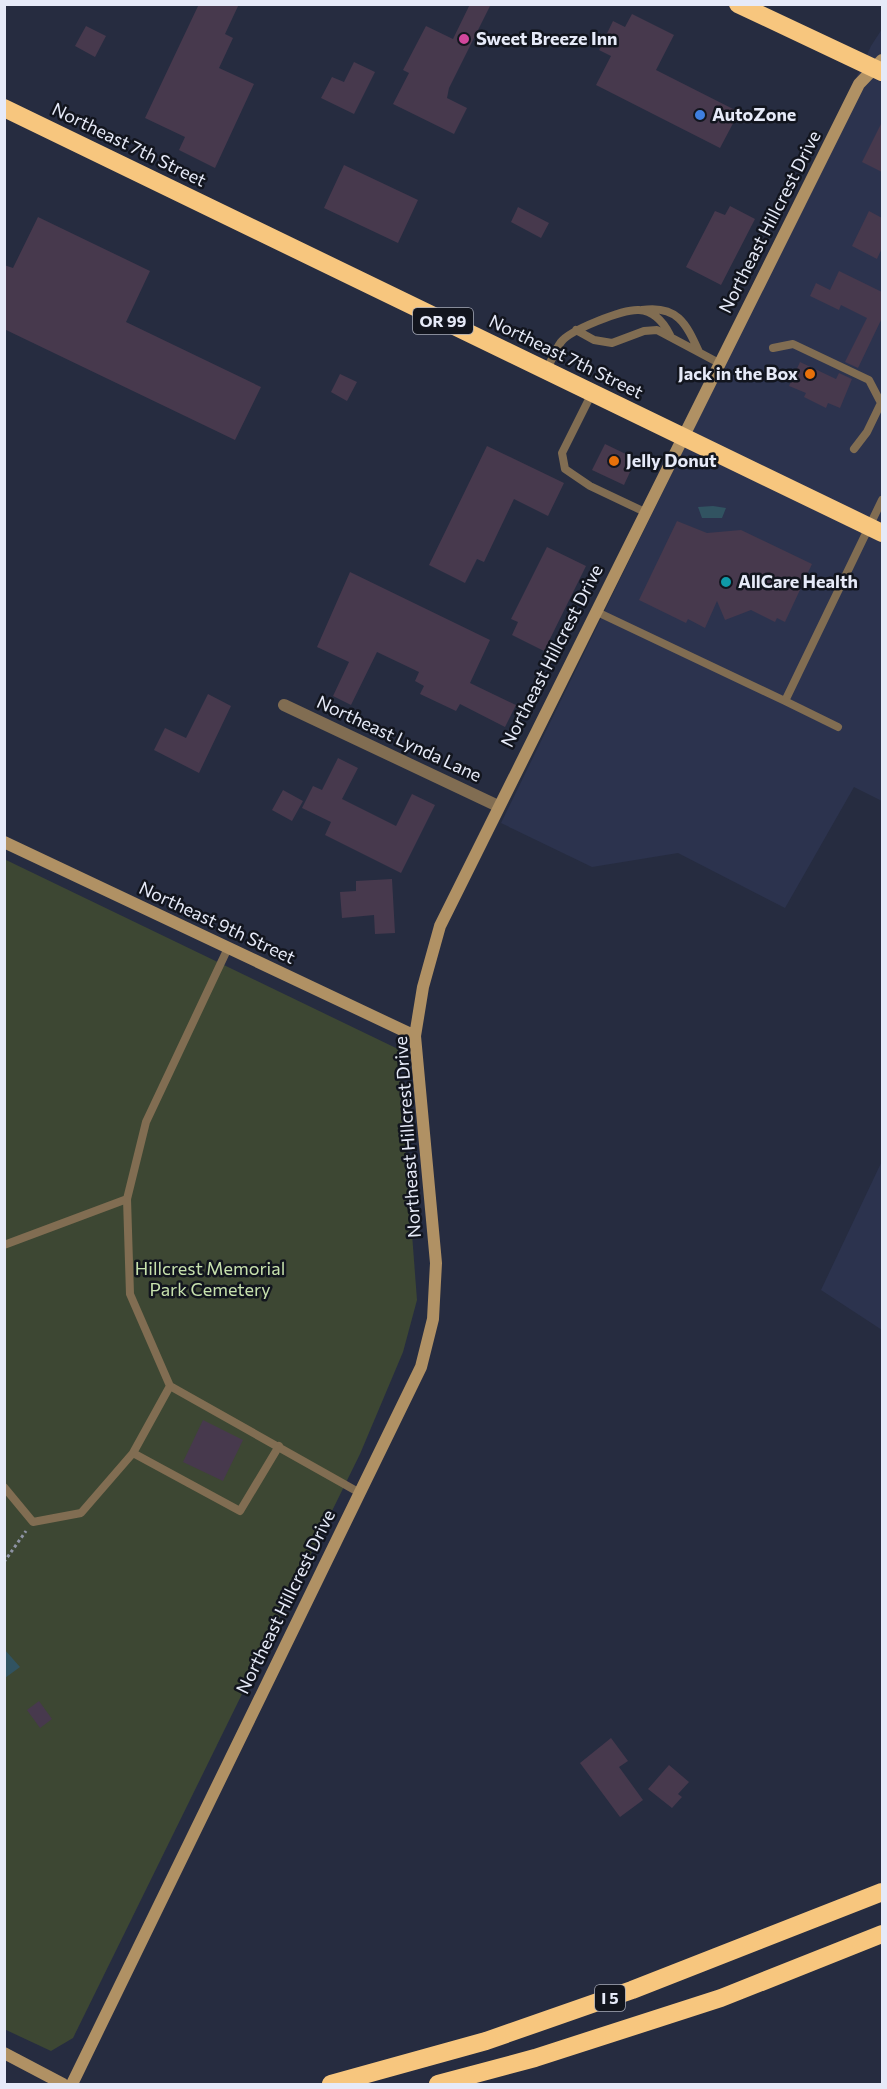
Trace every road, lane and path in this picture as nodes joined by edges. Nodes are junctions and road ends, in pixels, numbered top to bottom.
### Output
1 (738, 4) edge
2 (880, 67) edge
3 (4, 108) edge
4 (639, 310) junction
5 (576, 330) junction
6 (670, 336) junction
7 (773, 348) dead end
8 (699, 352) junction
9 (719, 363) junction
10 (546, 371) junction
11 (591, 393) junction
12 (682, 437) junction
13 (854, 448) dead end
14 (882, 500) edge
15 (645, 512) junction
16 (876, 530) edge
17 (595, 611) junction
18 (785, 701) junction
19 (284, 705) dead end
20 (838, 727) dead end
21 (498, 806) junction
22 (4, 842) edge
23 (228, 948) junction
24 (415, 1036) junction
25 (127, 1199) junction
26 (4, 1245) edge
27 (170, 1386) junction
28 (279, 1446) junction
29 (133, 1453) junction
30 (4, 1487) edge
31 (360, 1492) junction
32 (33, 1522) junction
33 (4, 1562) edge
34 (882, 1892) edge
35 (882, 1934) edge
36 (4, 2053) edge
37 (63, 2085) edge
38 (72, 2085) edge
39 (331, 2085) edge
40 (438, 2085) edge

1 - 2 highway
2 - 9 street, Northeast Hillcrest Drive
3 - 10 highway, Northeast 7th Street / OR 99
4 - 5 lane
4 - 6 lane
4 - 8 lane
5 - 6 lane
5 - 10 lane
6 - 8 lane
7 - 13 lane
8 - 9 lane
9 - 12 street, Northeast Hillcrest Drive
10 - 11 highway, Northeast 7th Street / OR 99
11 - 12 highway, Northeast 7th Street / OR 99
11 - 15 lane
12 - 15 street, Northeast Hillcrest Drive
12 - 16 highway, Northeast 7th Street / OR 99
14 - 16 lane
15 - 17 street, Northeast Hillcrest Drive
16 - 18 lane
17 - 18 lane
17 - 21 street, Northeast Hillcrest Drive
18 - 20 lane
19 - 21 street, Northeast Lynda Lane
21 - 24 street, Northeast Hillcrest Drive
22 - 23 street, Northeast 9th Street
23 - 24 street, Northeast 9th Street
23 - 25 lane
24 - 31 street, Northeast Hillcrest Drive
25 - 26 lane
25 - 27 lane
27 - 28 lane
27 - 29 lane
28 - 29 lane
28 - 31 lane
29 - 32 lane
30 - 32 lane
31 - 38 street, Northeast Hillcrest Drive
32 - 33 path
34 - 39 highway, I 5
35 - 40 highway, I 5
36 - 37 street

